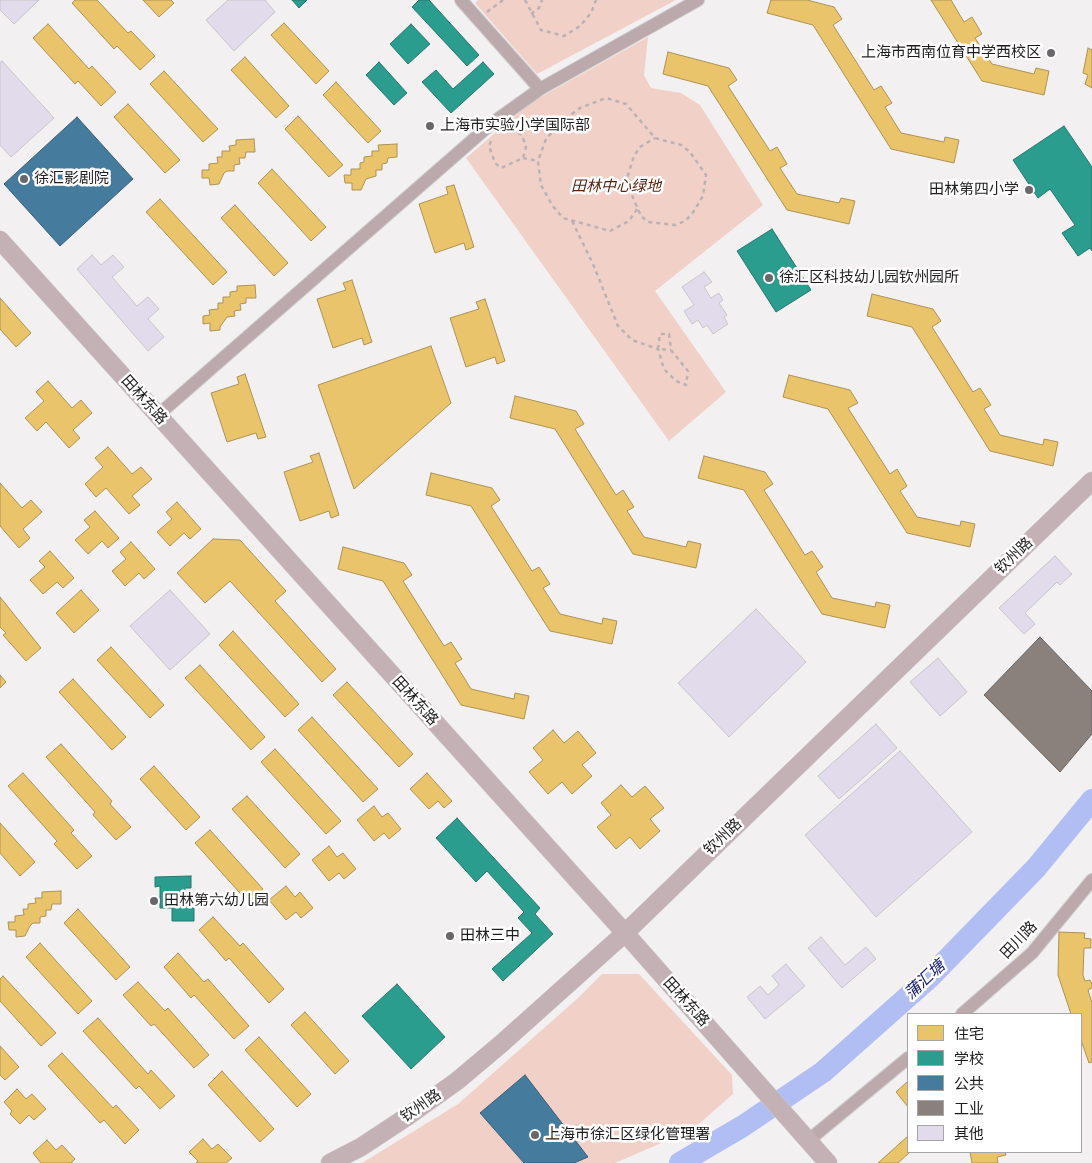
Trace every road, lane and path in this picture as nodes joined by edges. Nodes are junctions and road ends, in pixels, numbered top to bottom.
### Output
1 (461, 0) edge
2 (502, 0) edge
3 (525, 0) edge
4 (542, 0) edge
5 (596, 0) edge
6 (698, 0) edge
7 (531, 14) junction
8 (478, 19) junction
9 (540, 89) junction
10 (494, 127) junction
11 (654, 138) junction
12 (523, 158) junction
13 (538, 161) junction
14 (637, 209) junction
15 (572, 221) junction
16 (0, 240) edge
17 (658, 349) junction
18 (671, 350) junction
19 (158, 415) junction
20 (1092, 480) edge
21 (1092, 880) edge
22 (624, 933) junction
23 (963, 1013) edge
24 (907, 1059) edge
25 (805, 1136) junction
26 (330, 1163) edge
27 (828, 1163) edge

1 - 8 street
2 - 8 path
3 - 7 path
4 - 7 path
5 - 7 path
6 - 9 street
8 - 9 street
9 - 10 street
10 - 12 path
10 - 12 path
10 - 19 street
11 - 13 path
11 - 14 path
11 - 14 path
12 - 13 path
13 - 15 path
14 - 15 path
15 - 17 path
16 - 19 street, 田林东路
17 - 18 path
17 - 18 path
17 - 18 path
19 - 22 street, 田林东路
20 - 22 street, 钦州路
21 - 23 street, 田川路
22 - 25 street, 田林东路
22 - 26 street, 钦州路
24 - 25 street
25 - 27 street, 田林东路

